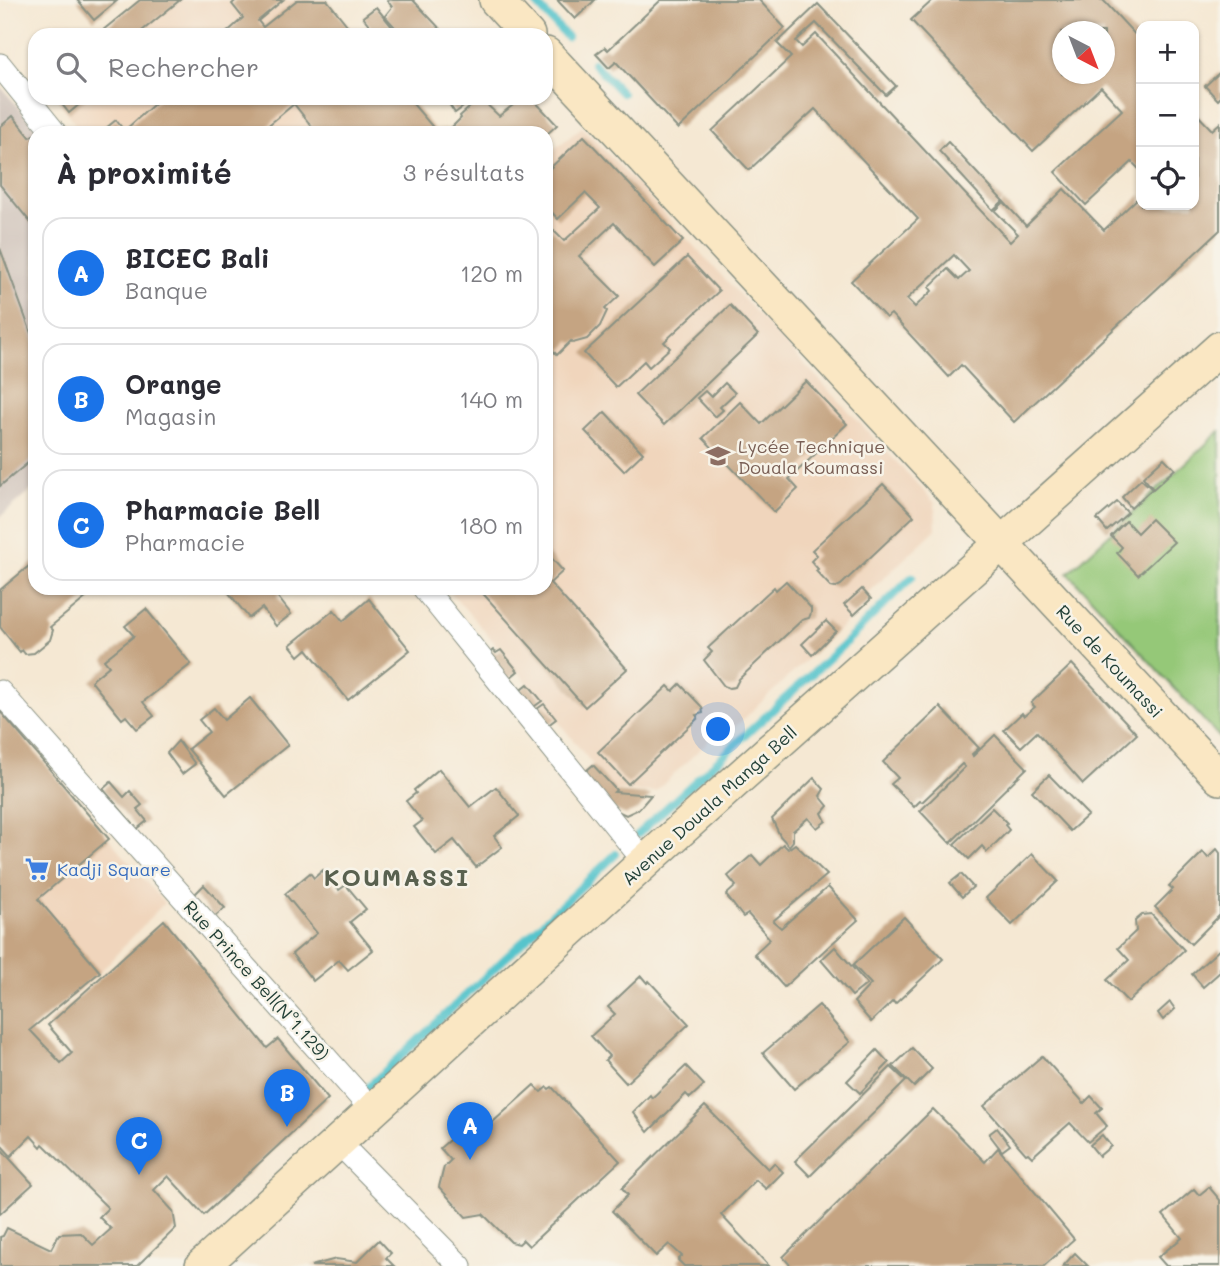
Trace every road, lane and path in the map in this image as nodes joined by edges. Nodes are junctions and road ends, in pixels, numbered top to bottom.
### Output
1 (496, 0) edge
2 (522, 28) edge
3 (553, 62) edge
4 (0, 65) edge
5 (28, 100) edge
6 (32, 105) edge
7 (49, 126) edge
8 (1220, 348) edge
9 (1000, 544) junction
10 (430, 595) edge
11 (0, 692) edge
12 (1220, 778) edge
13 (645, 862) junction
14 (374, 1112) junction
15 (339, 1143) junction
16 (202, 1266) edge
17 (460, 1266) edge

1 - 2 street
3 - 9 street, Rue de Koumassi
4 - 5 street
6 - 7 street
8 - 9 street, Avenue Douala Manga Bell
9 - 12 street, Rue de Koumassi
9 - 13 street, Avenue Douala Manga Bell
10 - 13 street
11 - 14 street, Rue Prince Bell(N°1.129)
13 - 14 street, Avenue Douala Manga Bell
14 - 15 street, Avenue Douala Manga Bell
15 - 16 street, Avenue Douala Manga Bell
15 - 17 street

